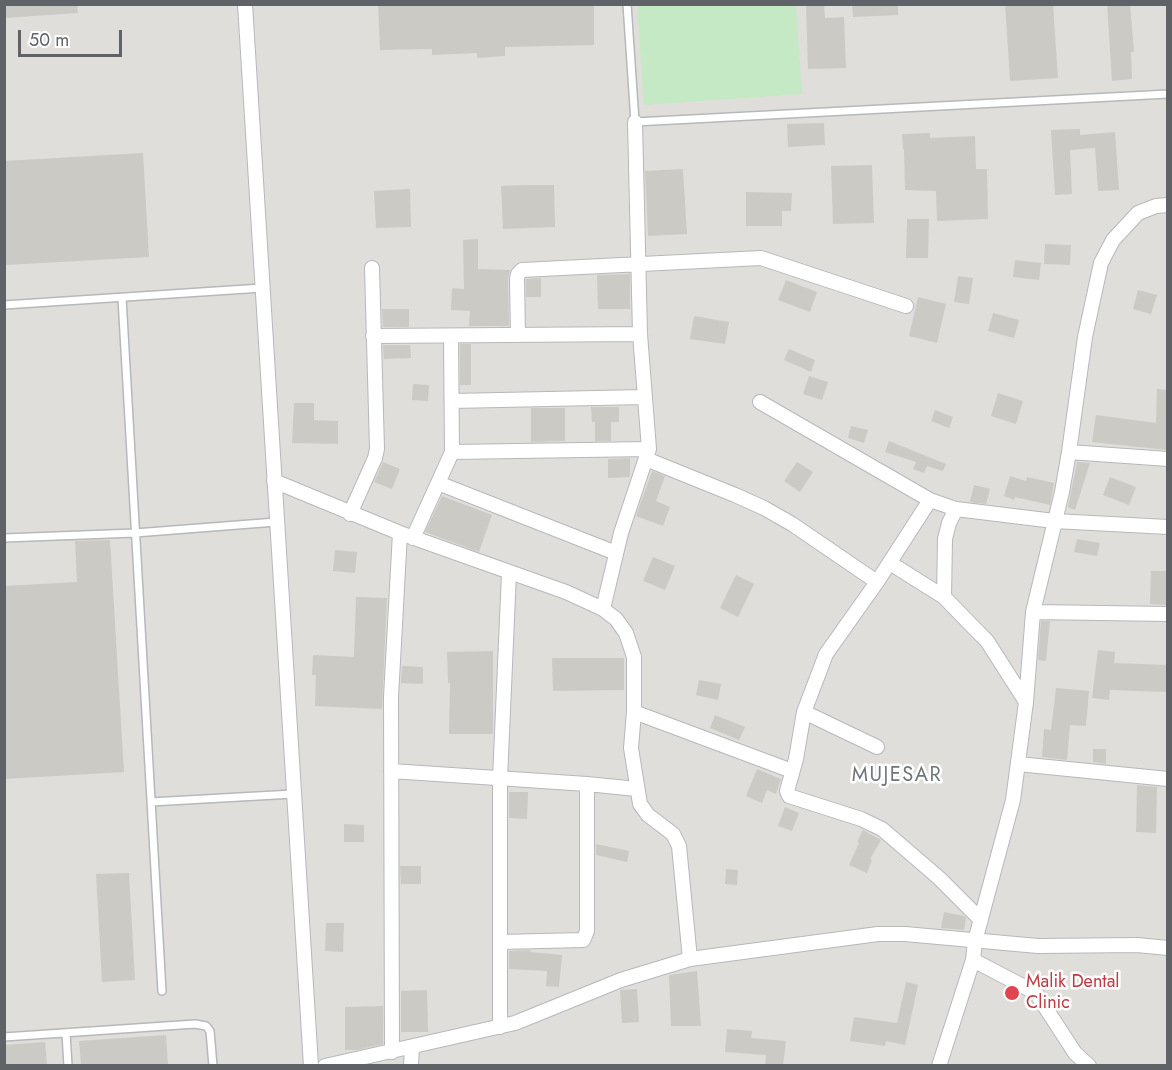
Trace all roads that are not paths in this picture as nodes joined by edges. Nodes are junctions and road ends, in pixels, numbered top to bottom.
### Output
1 (245, 4) edge
2 (627, 4) edge
3 (1167, 94) edge
4 (635, 122) junction
5 (1167, 205) edge
6 (639, 265) junction
7 (372, 268) dead end
8 (262, 288) junction
9 (122, 298) junction
10 (4, 305) edge
11 (906, 306) dead end
12 (640, 334) junction
13 (518, 335) junction
14 (373, 336) junction
15 (451, 336) junction
16 (645, 397) junction
17 (452, 401) junction
18 (760, 402) dead end
19 (452, 452) junction
20 (1069, 452) junction
21 (647, 454) junction
22 (1167, 459) edge
23 (273, 481) junction
24 (438, 483) junction
25 (930, 500) junction
26 (956, 509) junction
27 (350, 514) junction
28 (1054, 521) junction
29 (276, 522) junction
30 (1167, 527) edge
31 (135, 533) junction
32 (400, 533) junction
33 (4, 538) edge
34 (413, 538) junction
35 (616, 553) junction
36 (890, 563) junction
37 (509, 573) junction
38 (877, 582) junction
39 (944, 597) junction
40 (603, 609) junction
41 (1033, 612) junction
42 (1167, 614) edge
43 (1026, 702) junction
44 (634, 712) junction
45 (804, 712) junction
46 (877, 747) dead end
47 (1018, 764) junction
48 (391, 771) junction
49 (792, 771) junction
50 (1167, 778) edge
51 (500, 779) junction
52 (587, 784) junction
53 (637, 789) junction
54 (294, 794) junction
55 (151, 802) junction
56 (981, 920) junction
57 (975, 941) junction
58 (500, 942) junction
59 (1167, 948) edge
60 (690, 959) junction
61 (973, 960) junction
62 (162, 991) dead end
63 (500, 1027) junction
64 (66, 1033) junction
65 (4, 1037) edge
66 (411, 1047) junction
67 (392, 1052) junction
68 (68, 1065) edge
69 (213, 1065) edge
70 (311, 1065) edge
71 (325, 1065) edge
72 (411, 1065) edge
73 (939, 1065) edge
74 (1089, 1065) edge

1 - 8 street
2 - 4 lane
3 - 4 lane
4 - 6 street
5 - 20 street
6 - 11 street
6 - 12 street
6 - 13 street
7 - 14 street
8 - 9 lane
8 - 23 street
9 - 10 lane
9 - 31 lane
12 - 13 street
12 - 16 street
13 - 15 street
14 - 15 street
14 - 27 street
15 - 17 street
16 - 17 street
16 - 21 street
17 - 19 street
18 - 25 street
19 - 21 street
19 - 24 street
20 - 22 street
20 - 28 street
21 - 35 street
21 - 38 street
23 - 27 street
23 - 29 street
24 - 34 street
24 - 35 street
25 - 26 street
25 - 36 street
26 - 28 street
26 - 39 street
27 - 32 street
28 - 30 street
28 - 41 street
29 - 31 lane
29 - 54 street
31 - 33 lane
31 - 55 lane
32 - 34 street
32 - 48 street
34 - 37 street
35 - 40 street
36 - 38 street
36 - 39 street
37 - 40 street
37 - 51 street
38 - 45 street
39 - 43 street
40 - 44 street
41 - 42 street
41 - 43 street
43 - 47 street
44 - 49 street
44 - 53 street
45 - 46 street
45 - 49 street
47 - 50 street
47 - 56 street
48 - 51 street
48 - 67 street
49 - 56 street
51 - 52 street
51 - 58 street
52 - 53 street
52 - 58 street
53 - 60 street
54 - 55 lane
54 - 70 street
55 - 62 lane
56 - 57 street
57 - 59 street
57 - 60 street
57 - 61 street
58 - 63 street
60 - 63 street
61 - 73 street
61 - 74 street
63 - 66 street
64 - 65 lane
64 - 68 lane
64 - 69 lane
66 - 67 street
66 - 72 street
67 - 71 street

